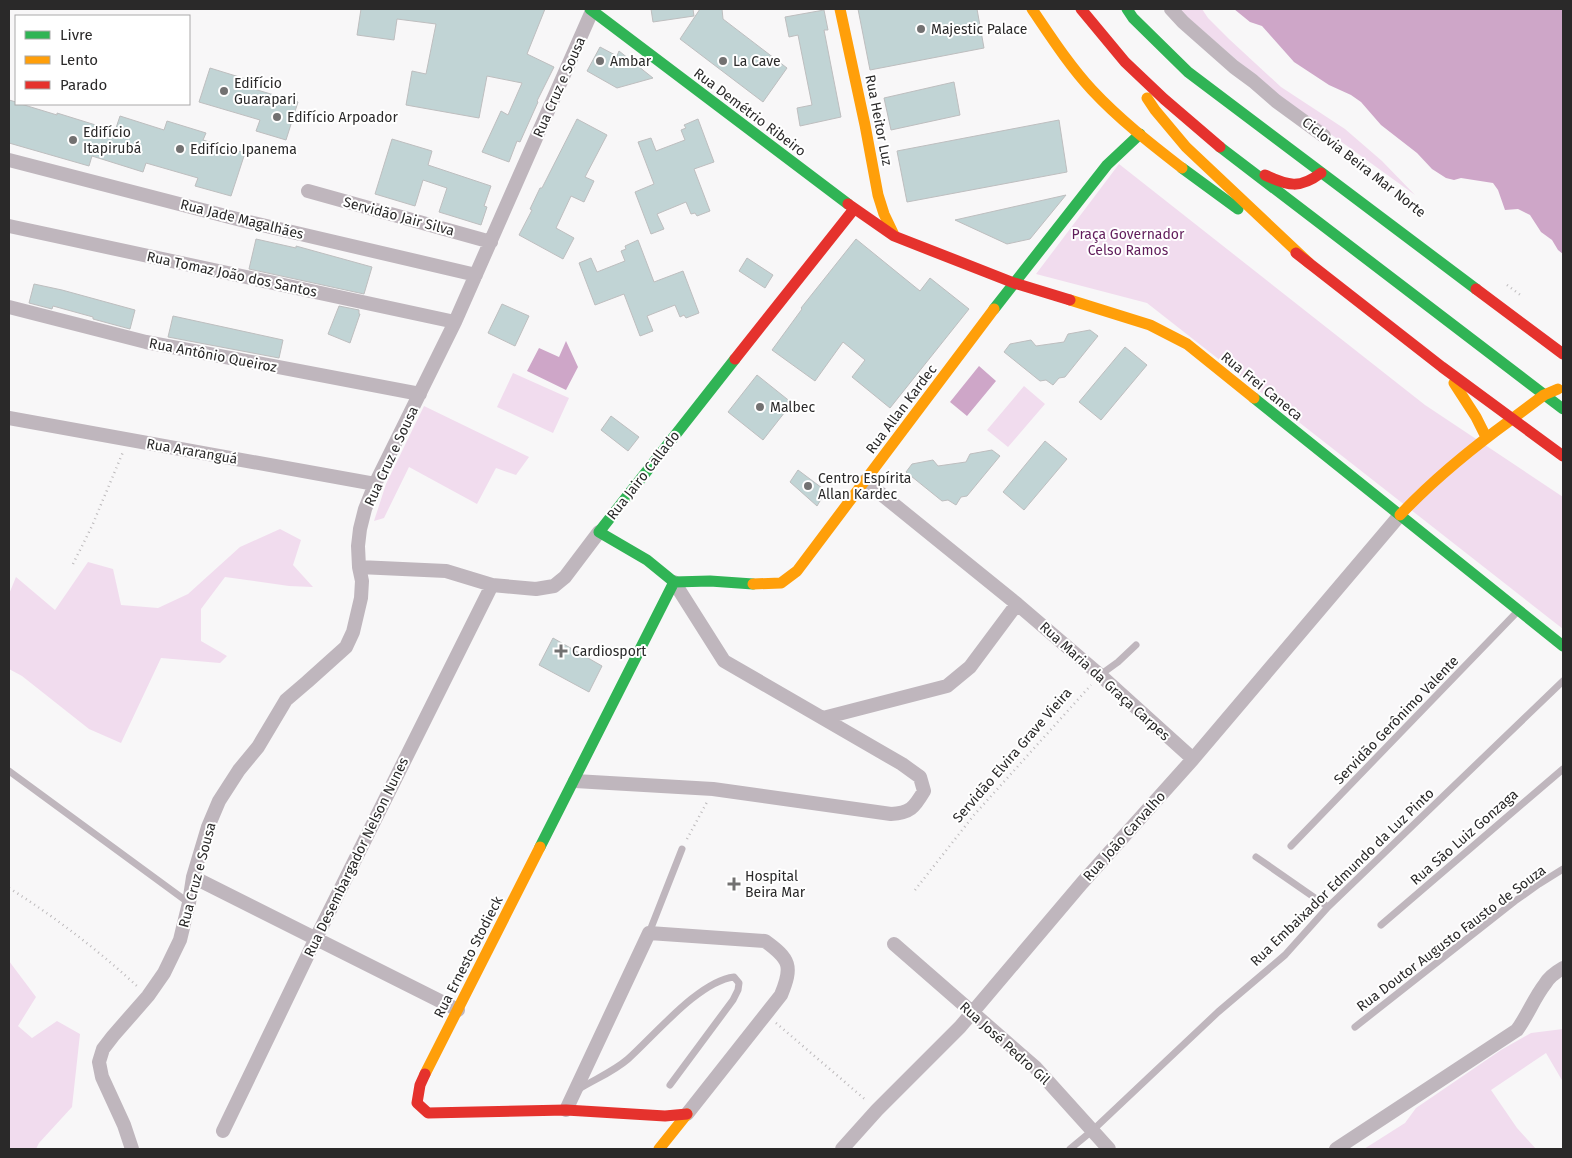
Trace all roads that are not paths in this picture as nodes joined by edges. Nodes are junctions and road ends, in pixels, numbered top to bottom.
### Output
1 (840, 9) edge
2 (1032, 9) edge
3 (1068, 9) edge
4 (1081, 9) edge
5 (1127, 9) edge
6 (1171, 9) edge
7 (591, 10) edge
8 (1097, 28) junction
9 (1125, 62) junction
10 (1140, 134) junction
11 (1324, 136) dead end
12 (1232, 158) junction
13 (9, 160) edge
14 (1321, 173) junction
15 (308, 191) dead end
16 (854, 209) junction
17 (9, 226) edge
18 (894, 236) junction
19 (491, 242) junction
20 (1309, 263) junction
21 (476, 274) junction
22 (1014, 283) junction
23 (9, 307) edge
24 (455, 322) junction
25 (1563, 354) edge
26 (1442, 367) junction
27 (1563, 387) edge
28 (420, 394) junction
29 (1544, 395) junction
30 (1563, 409) edge
31 (9, 418) edge
32 (1512, 419) junction
33 (1486, 437) junction
34 (1563, 456) edge
35 (865, 480) junction
36 (375, 484) junction
37 (1400, 515) junction
38 (599, 532) junction
39 (359, 567) junction
40 (674, 582) junction
41 (492, 585) junction
42 (1017, 604) junction
43 (1518, 611) junction
44 (1136, 645) dead end
45 (1563, 646) edge
46 (1100, 675) junction
47 (1563, 681) edge
48 (823, 718) junction
49 (1193, 759) junction
50 (1563, 769) edge
51 (9, 771) edge
52 (575, 781) junction
53 (1291, 846) dead end
54 (682, 849) road end
55 (1256, 857) dead end
56 (1563, 869) edge
57 (193, 877) junction
58 (189, 903) junction
59 (1328, 907) junction
60 (1381, 925) dead end
61 (649, 932) junction
62 (316, 938) junction
63 (894, 944) dead end
64 (1563, 968) edge
65 (458, 1010) junction
66 (972, 1013) junction
67 (1355, 1027) dead end
68 (670, 1085) dead end
69 (574, 1092) junction
70 (566, 1110) junction
71 (687, 1114) junction
72 (1093, 1130) junction
73 (223, 1131) dead end
74 (132, 1149) edge
75 (659, 1149) edge
76 (842, 1149) edge
77 (1070, 1149) edge
78 (1108, 1149) edge
79 (1336, 1149) edge

1 - 18 main road, Rua Heitor Luz
2 - 10 main road
3 - 8 main road
4 - 8 main road
5 - 14 main road
6 - 11 street
7 - 16 main road, Rua Demétrio Ribeiro
7 - 19 street, Rua Cruz e Sousa
8 - 9 main road
9 - 12 main road
9 - 20 main road
10 - 20 main road
10 - 22 main road
12 - 14 main road
12 - 29 main road
13 - 21 street, Rua Jade Magalhães
14 - 25 main road
15 - 19 street, Servidão Jair Silva
16 - 18 main road, Rua Demétrio Ribeiro
16 - 38 main road, Rua Jairo Callado
17 - 24 street, Rua Tomaz João dos Santos
18 - 22 main road, Rua Frei Caneca
19 - 21 street, Rua Cruz e Sousa
20 - 26 main road
21 - 24 street, Rua Cruz e Sousa
22 - 35 main road, Rua Allan Kardec
22 - 37 main road, Rua Frei Caneca
23 - 28 street, Rua Antônio Queiroz
24 - 28 street, Rua Cruz e Sousa
26 - 32 main road
26 - 33 main road
27 - 29 main road
28 - 36 street, Rua Cruz e Sousa
29 - 30 main road
29 - 32 main road
31 - 36 street, Rua Araranguá
32 - 33 main road
32 - 34 main road
33 - 37 main road
35 - 40 main road, Rua Allan Kardec
35 - 42 street, Rua Maria da Graça Carpes
36 - 39 street, Rua Cruz e Sousa
37 - 43 main road, Rua Frei Caneca
37 - 49 street, Rua João Carvalho
38 - 40 main road
38 - 41 street, Rua Jairo Callado
39 - 41 street, Rua Jairo Callado
39 - 57 street, Rua Cruz e Sousa
40 - 48 street
40 - 52 main road, Rua Ernesto Stodieck
41 - 62 street, Rua Desembargador Nelson Nunes
42 - 46 street, Rua Maria da Graça Carpes
42 - 48 street
43 - 45 main road, Rua Frei Caneca
43 - 53 lane, Servidão Gerônimo Valente
44 - 46 lane
46 - 49 street, Rua Maria da Graça Carpes
47 - 59 lane, Rua Embaixador Edmundo da Luz Pinto
48 - 52 street
49 - 66 street, Rua João Carvalho
50 - 60 lane, Rua São Luiz Gonzaga
51 - 58 lane
52 - 65 main road, Rua Ernesto Stodieck
54 - 61 lane
55 - 59 lane
56 - 67 lane, Rua Doutor Augusto Fausto de Souza
57 - 58 street, Rua Cruz e Sousa
57 - 62 street
58 - 74 street, Rua Cruz e Sousa
59 - 72 lane, Rua Embaixador Edmundo da Luz Pinto
61 - 69 street
61 - 71 street
62 - 65 street
62 - 73 street, Rua Desembargador Nelson Nunes
63 - 66 street, Rua José Pedro Gil
64 - 79 street
65 - 70 main road, Rua Ernesto Stodieck
66 - 72 street, Rua José Pedro Gil
66 - 76 street, Rua João Carvalho
68 - 69 lane
69 - 70 street
70 - 71 main road, Rua Ernesto Stodieck
71 - 75 main road
72 - 77 lane, Rua Embaixador Edmundo da Luz Pinto
72 - 78 street, Rua José Pedro Gil

